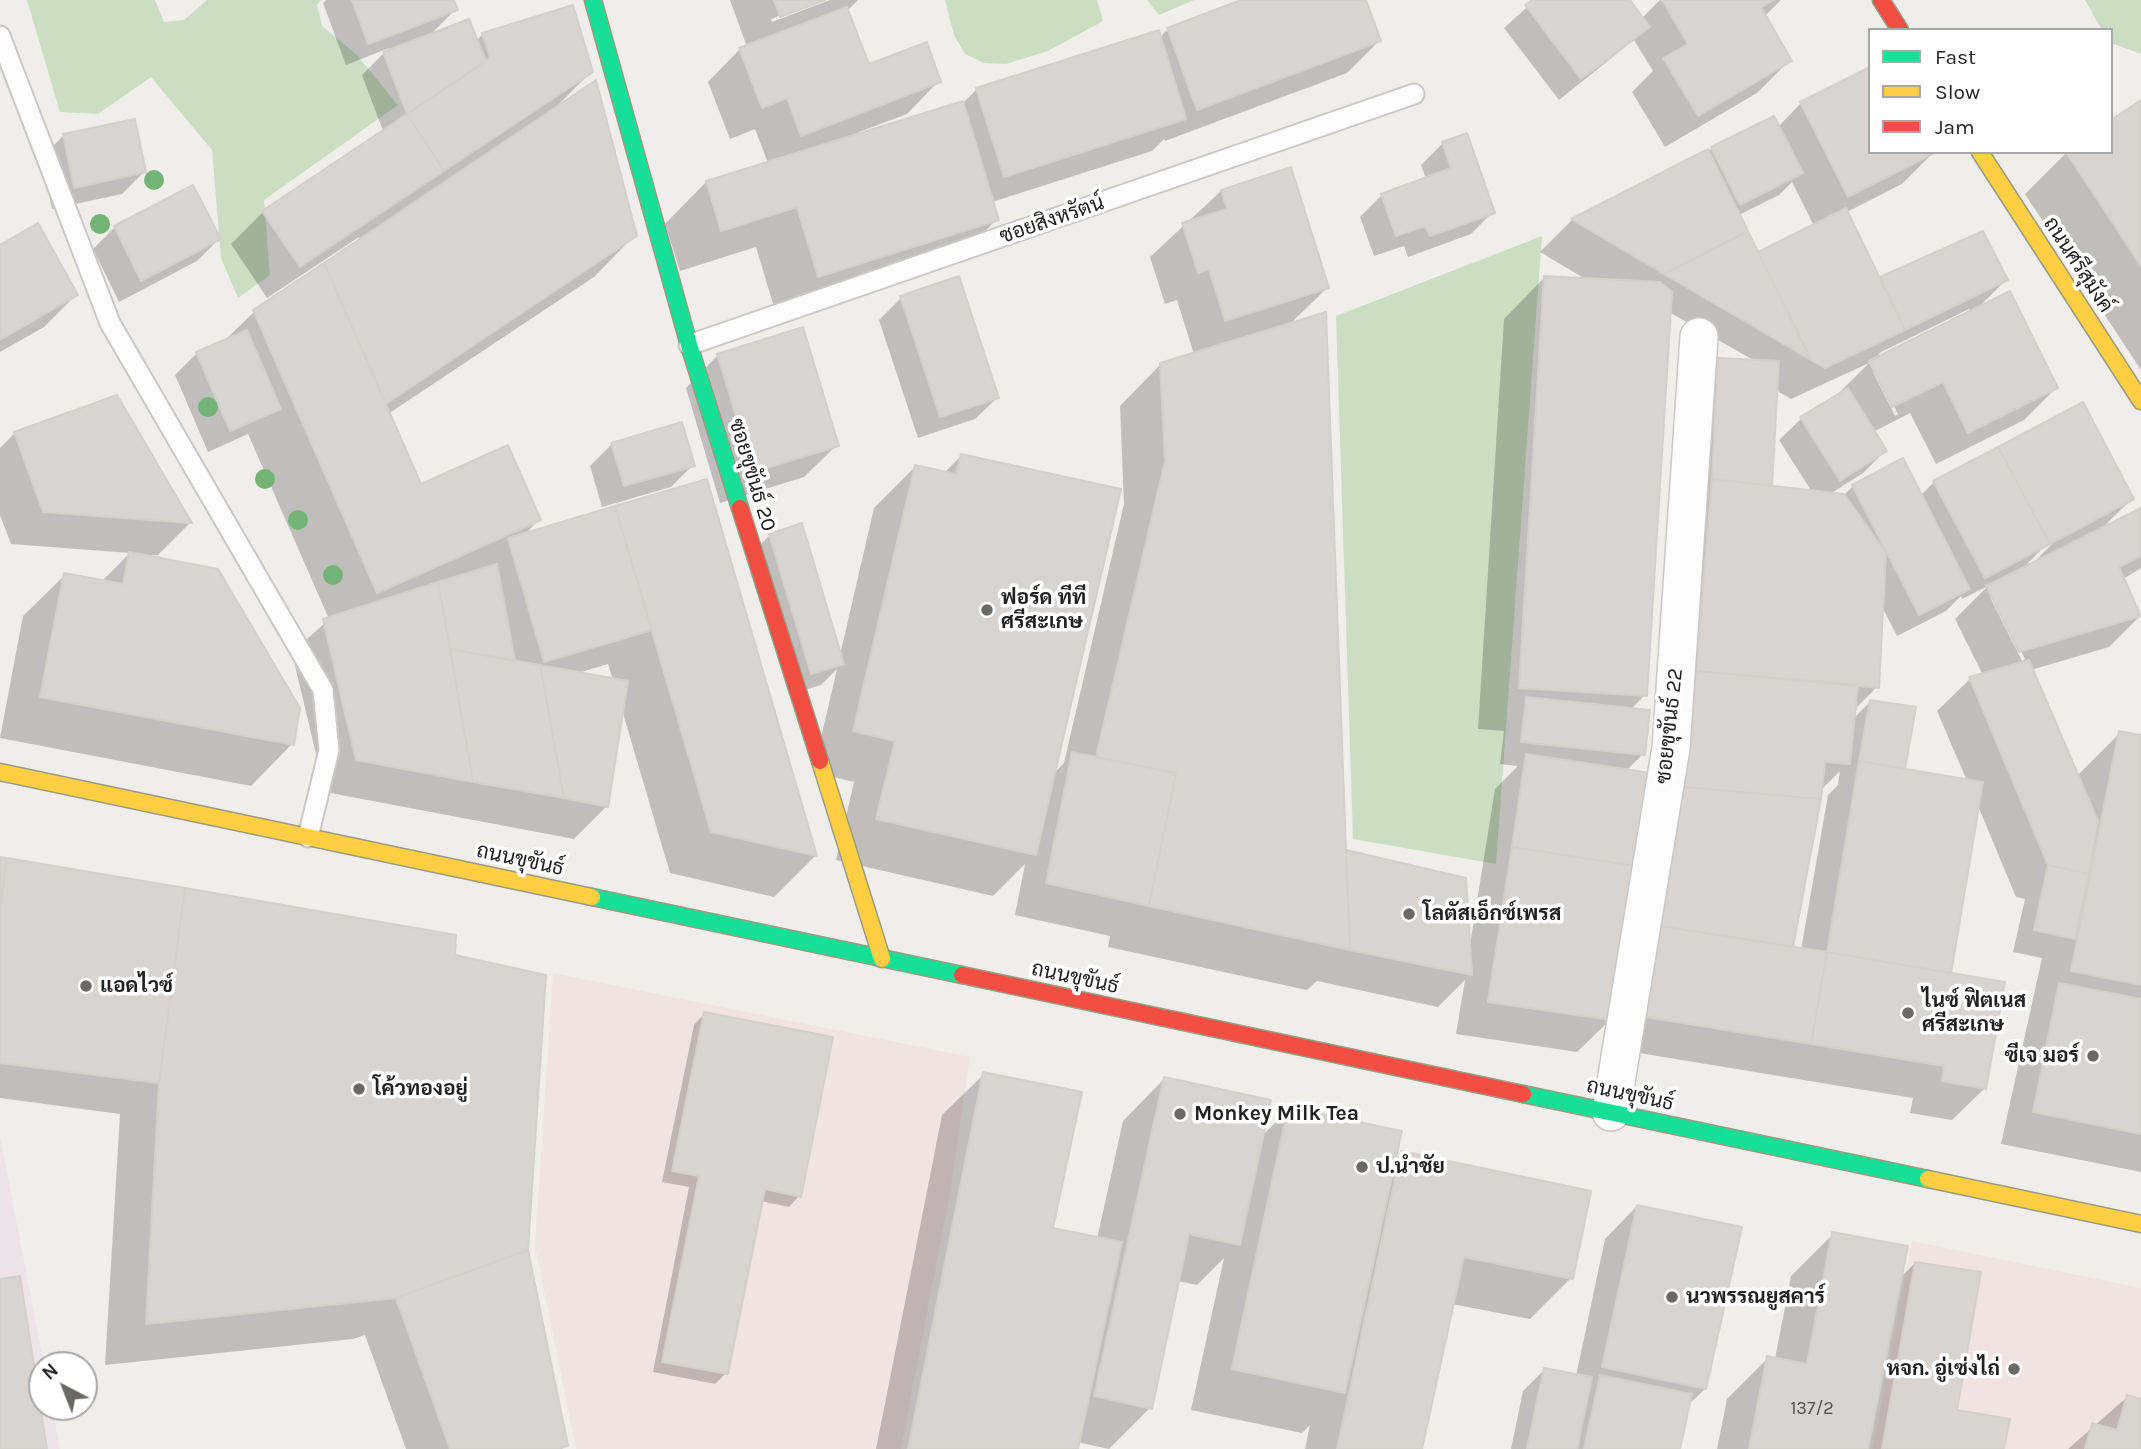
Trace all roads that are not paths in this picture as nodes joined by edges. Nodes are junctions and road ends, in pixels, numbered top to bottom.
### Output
1 (593, 0) edge
2 (1881, 0) edge
3 (1899, 28) edge
4 (0, 36) edge
5 (1414, 94) dead end
6 (1981, 154) edge
7 (1699, 337) dead end
8 (689, 345) junction
9 (2141, 401) edge
10 (0, 772) edge
11 (309, 837) junction
12 (882, 958) junction
13 (1611, 1112) junction
14 (2141, 1224) edge

1 - 8 main road, ซอยขุขันธ์ 20
2 - 3 main road
4 - 11 lane
5 - 8 lane, ซอยสิงหรัตน์
6 - 9 main road, ถนนศรีสุมังค์
7 - 13 street, ซอยขุขันธ์ 22
8 - 12 main road, ซอยขุขันธ์ 20
10 - 11 main road, ถนนขุขันธ์
11 - 12 main road, ถนนขุขันธ์
12 - 13 main road, ถนนขุขันธ์
13 - 14 main road, ถนนขุขันธ์

